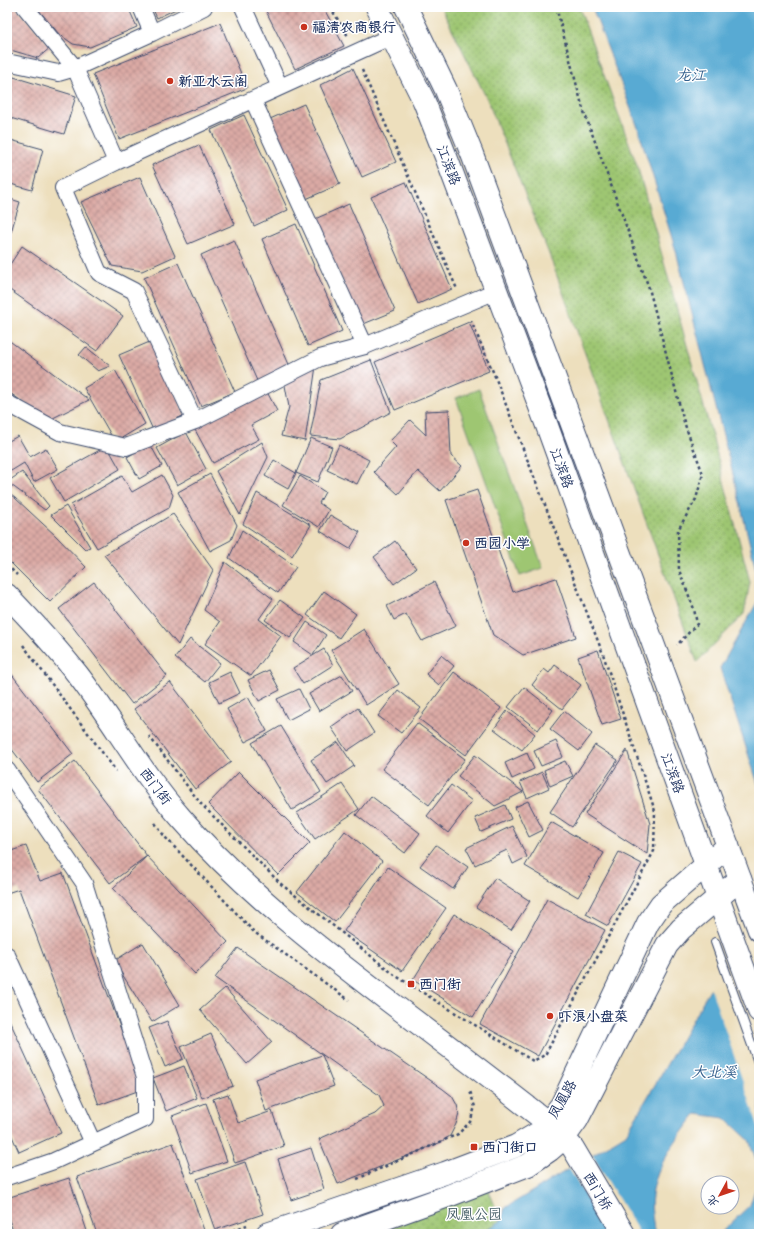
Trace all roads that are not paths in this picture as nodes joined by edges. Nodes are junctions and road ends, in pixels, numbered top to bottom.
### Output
1 (25, 7) edge
2 (141, 7) edge
3 (204, 7) edge
4 (243, 7) edge
5 (377, 7) edge
6 (406, 7) edge
7 (152, 33) junction
8 (392, 36) junction
9 (7, 62) edge
10 (75, 68) junction
11 (280, 88) junction
12 (253, 100) junction
13 (116, 162) junction
14 (496, 291) junction
15 (365, 346) junction
16 (7, 403) edge
17 (196, 422) junction
18 (7, 595) edge
19 (7, 770) edge
20 (728, 846) junction
21 (706, 865) junction
22 (740, 879) junction
23 (718, 898) junction
24 (758, 928) edge
25 (724, 939) junction
26 (7, 955) edge
27 (759, 1011) edge
28 (759, 1065) edge
29 (548, 1122) junction
30 (92, 1143) junction
31 (568, 1143) junction
32 (7, 1177) edge
33 (258, 1229) edge
34 (342, 1234) edge
35 (624, 1234) edge

1 - 10 street
2 - 7 street
3 - 7 street
4 - 11 street
5 - 8 street, 江滨路
6 - 20 street, 江滨路
7 - 10 street
8 - 11 street
8 - 14 street, 江滨路
9 - 10 street
10 - 13 street
11 - 12 street
12 - 13 street
12 - 15 street
13 - 17 street
14 - 15 street
14 - 21 street, 江滨路
15 - 17 street
16 - 17 street
18 - 29 street, 西门街
19 - 30 street
20 - 21 street, 凤凰路
20 - 22 street, 江滨路
21 - 23 street, 江滨路
21 - 29 street, 凤凰路
22 - 23 street, 凤凰路
22 - 24 street, 江滨路
23 - 25 street, 江滨路
23 - 31 street, 凤凰路
25 - 27 street, 江滨路
25 - 28 lane
26 - 30 street
29 - 31 street, 西门街
29 - 33 street, 凤凰路
30 - 32 street
31 - 34 street, 凤凰路
31 - 35 street, 西门桥

